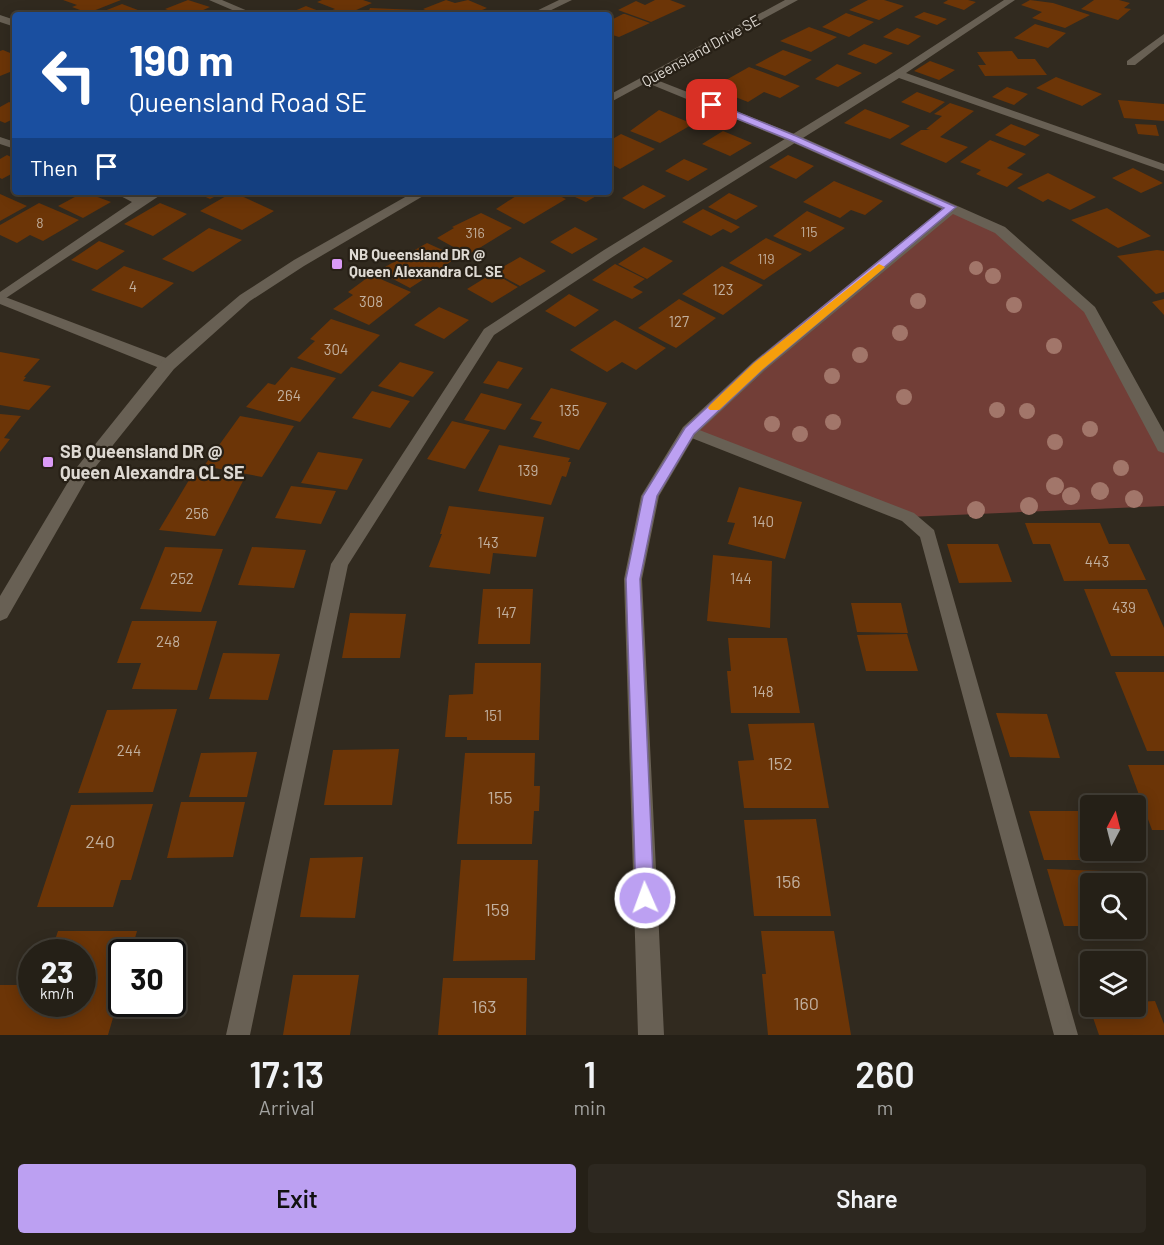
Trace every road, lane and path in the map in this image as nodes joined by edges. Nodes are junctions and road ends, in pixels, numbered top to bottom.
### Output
1 (214, 0) edge
2 (567, 0) edge
3 (793, 0) edge
4 (1010, 0) edge
5 (244, 12) edge
6 (540, 12) edge
7 (1164, 37) edge
8 (1131, 63) dead end
9 (898, 74) junction
10 (649, 80) junction
11 (612, 98) edge
12 (793, 138) junction
13 (1164, 168) edge
14 (126, 195) edge
15 (154, 195) edge
16 (415, 195) edge
17 (141, 202) junction
18 (951, 207) junction
19 (0, 298) edge
20 (168, 364) junction
21 (689, 431) junction
22 (1164, 447) edge
23 (0, 613) edge
24 (238, 1035) edge
25 (651, 1035) edge
26 (1066, 1035) edge

1 - 5 lane
2 - 6 lane
3 - 10 street, Queensland Drive SE
4 - 9 lane
7 - 8 street
9 - 12 lane
9 - 13 lane
10 - 11 street, Queensland Drive SE
10 - 12 street
12 - 18 street
12 - 24 lane
14 - 17 lane
15 - 17 lane
16 - 20 street
17 - 19 lane
18 - 21 street
18 - 22 street
19 - 20 street
20 - 23 street
21 - 25 street
21 - 26 lane

